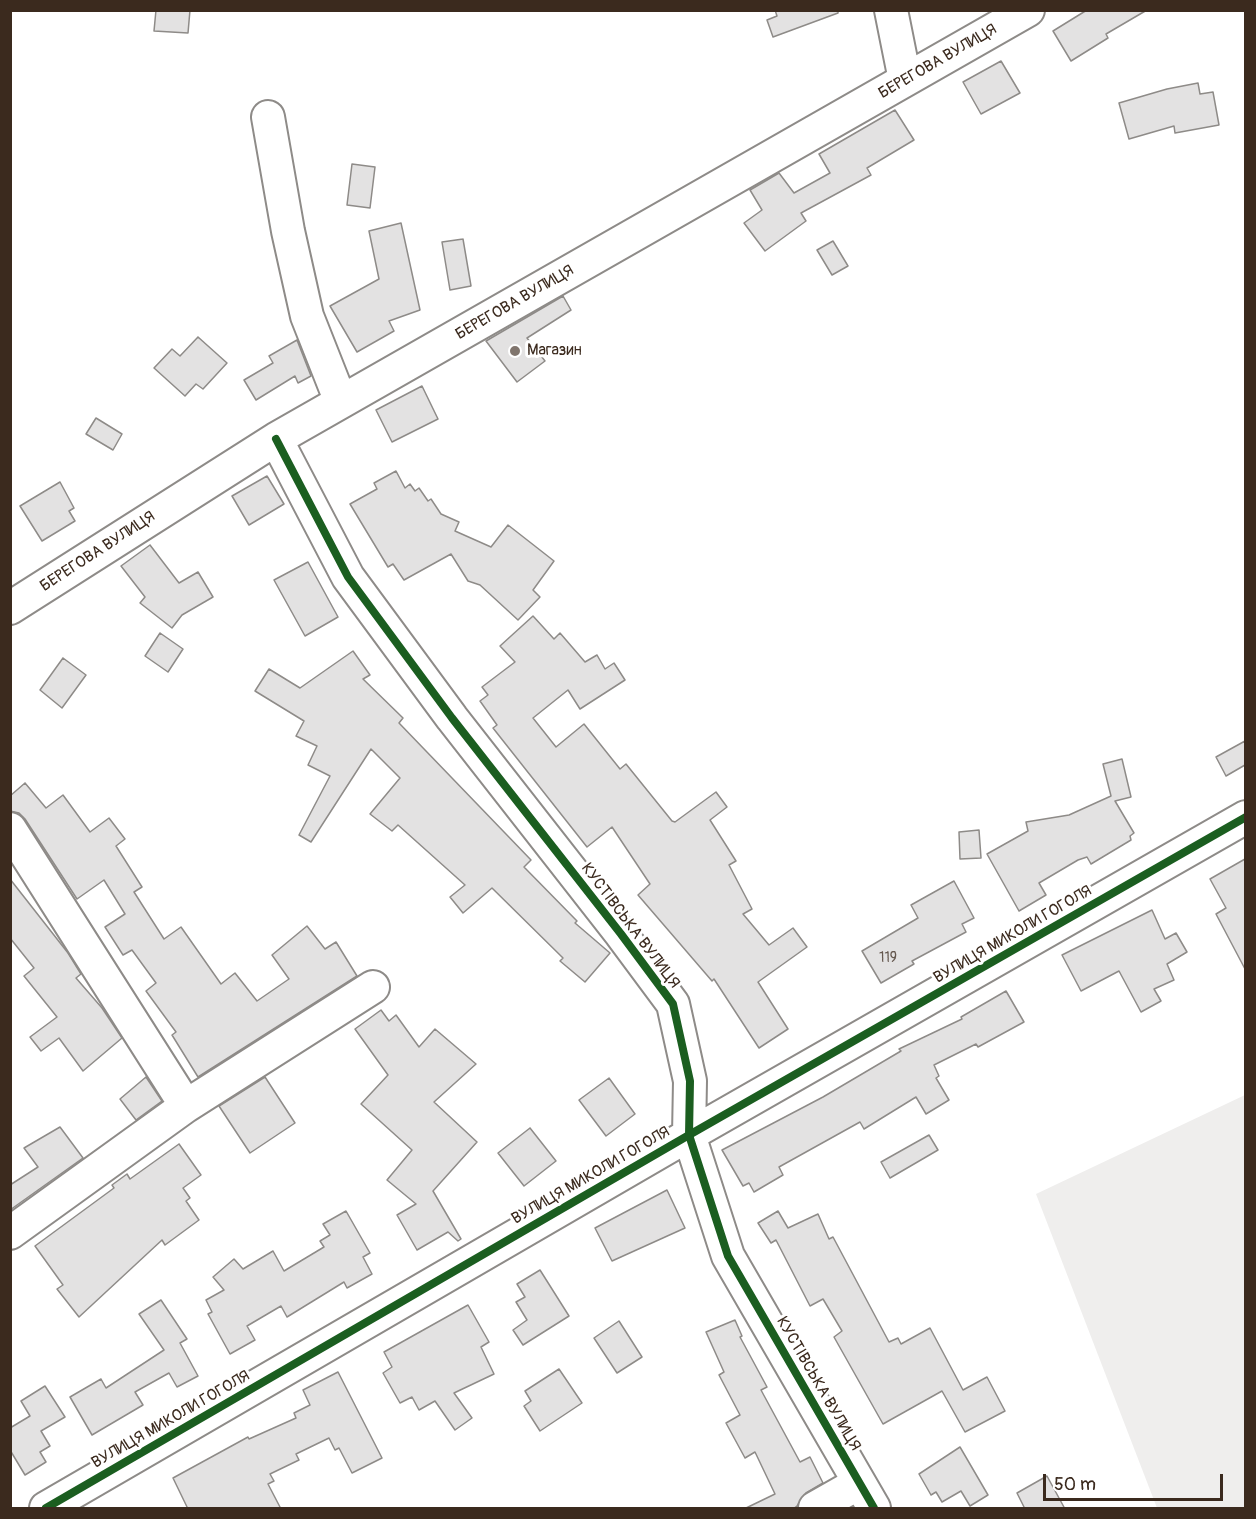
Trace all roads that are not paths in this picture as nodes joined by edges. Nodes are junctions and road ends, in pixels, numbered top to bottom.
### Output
1 (891, 10) edge
2 (1028, 10) edge
3 (905, 80) junction
4 (268, 117) dead end
5 (341, 402) junction
6 (276, 439) junction
7 (10, 608) edge
8 (1245, 817) edge
9 (10, 829) edge
10 (373, 987) dead end
11 (186, 1106) junction
12 (689, 1135) junction
13 (10, 1233) edge
14 (867, 1496) edge
15 (46, 1509) edge
16 (815, 1509) edge

1 - 3 street
2 - 3 street, БЕРЕГОВА ВУЛИЦЯ
3 - 5 street, БЕРЕГОВА ВУЛИЦЯ
4 - 5 street
5 - 6 street, БЕРЕГОВА ВУЛИЦЯ
6 - 7 street, БЕРЕГОВА ВУЛИЦЯ
6 - 12 street, КУСТІВСЬКА ВУЛИЦЯ
8 - 12 street, ВУЛИЦЯ МИКОЛИ ГОГОЛЯ
9 - 11 street
10 - 11 street
11 - 13 street
12 - 14 street, КУСТІВСЬКА ВУЛИЦЯ
12 - 15 street, ВУЛИЦЯ МИКОЛИ ГОГОЛЯ
14 - 16 street

